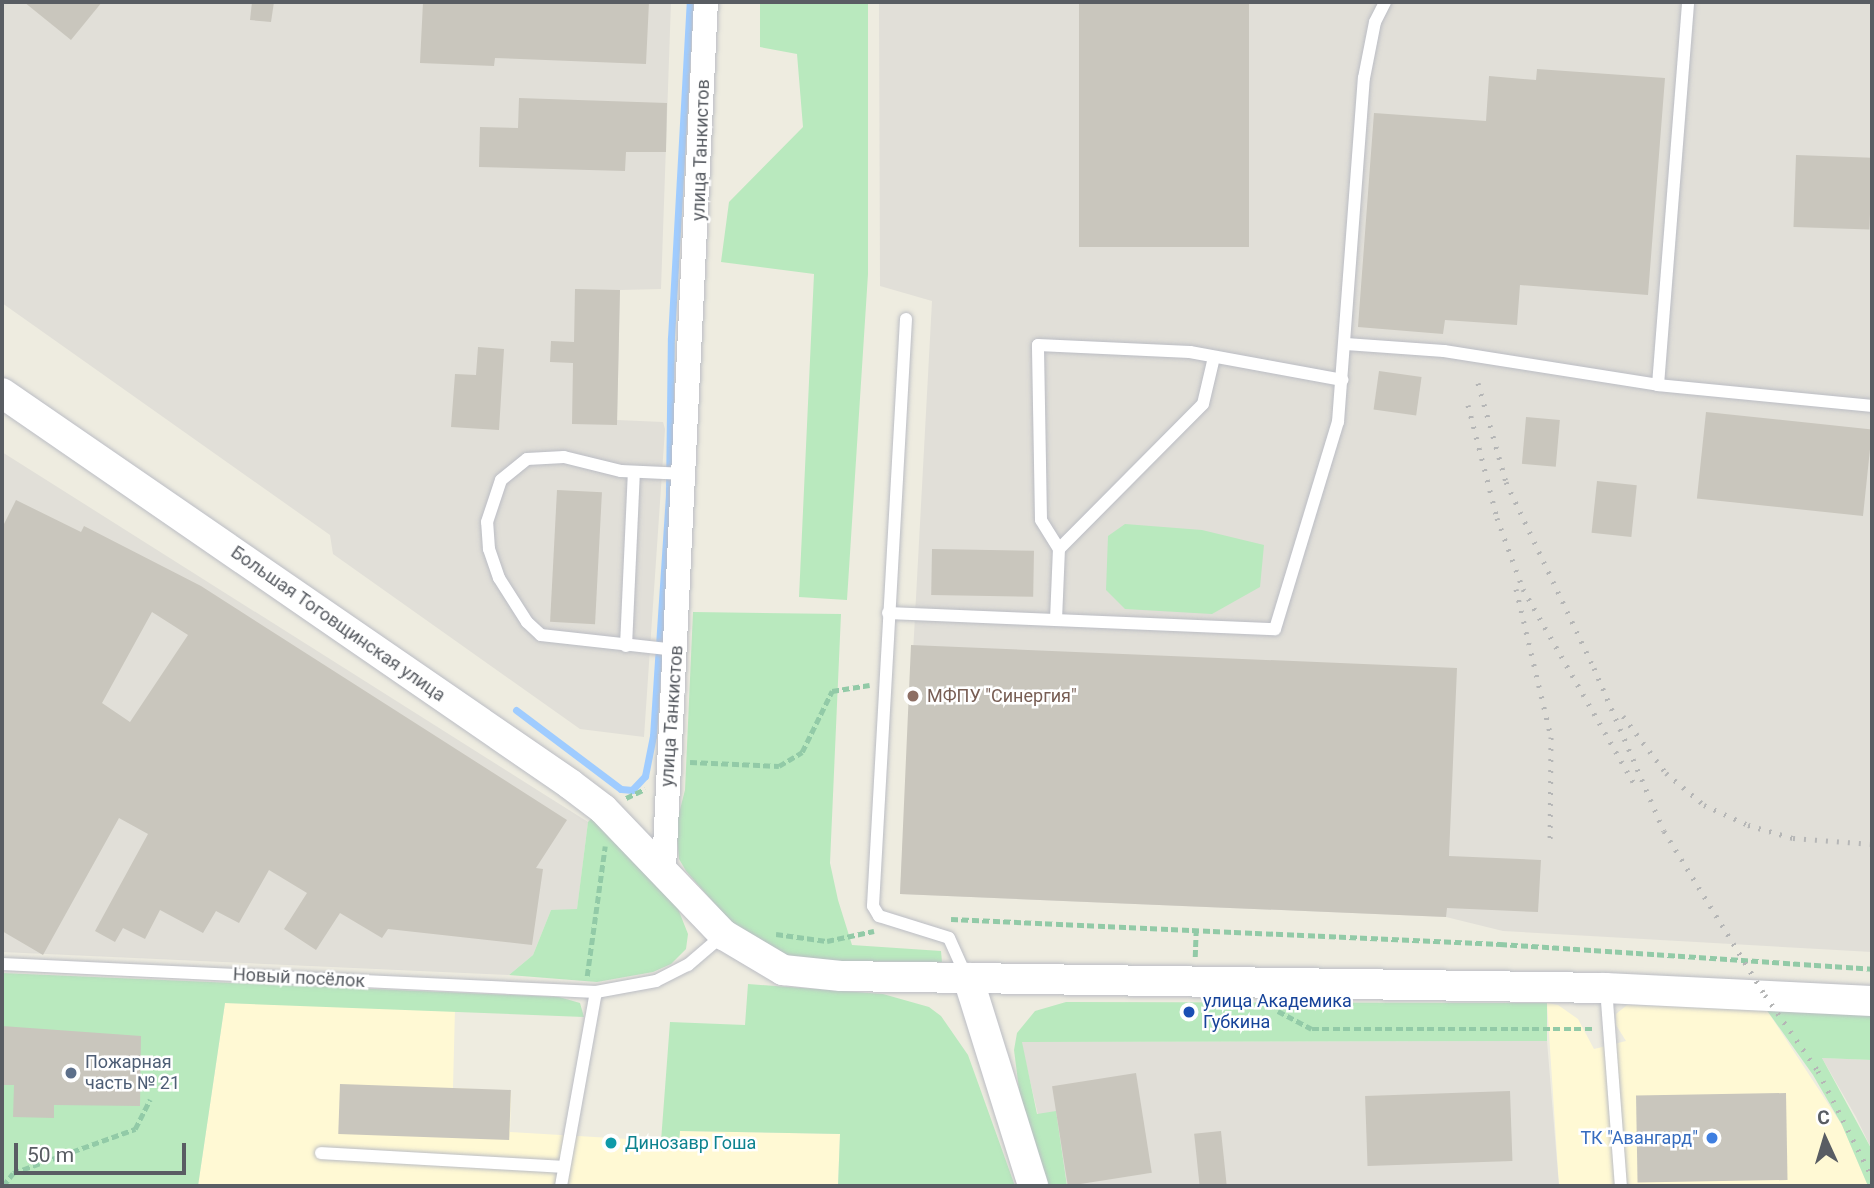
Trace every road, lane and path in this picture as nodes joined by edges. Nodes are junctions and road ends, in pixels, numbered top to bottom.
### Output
1 (706, 2) edge
2 (1385, 2) edge
3 (1688, 2) edge
4 (906, 319) dead end
5 (1346, 344) junction
6 (1214, 356) junction
7 (1342, 380) junction
8 (1658, 385) junction
9 (2, 393) edge
10 (1872, 406) edge
11 (634, 472) junction
12 (686, 474) junction
13 (1059, 549) junction
14 (888, 613) junction
15 (1056, 620) junction
16 (626, 646) junction
17 (676, 650) junction
18 (685, 762) dead end
19 (685, 775) dead end
20 (664, 869) junction
21 (944, 919) dead end
22 (901, 923) junction
23 (763, 929) dead end
24 (1196, 930) junction
25 (724, 935) junction
26 (2, 964) edge
27 (1872, 969) edge
28 (968, 978) junction
29 (1195, 981) junction
30 (1605, 988) junction
31 (596, 992) junction
32 (1872, 1001) edge
33 (1270, 1011) dead end
34 (1609, 1029) junction
35 (150, 1100) dead end
36 (321, 1153) dead end
37 (564, 1167) junction
38 (4, 1186) edge
39 (561, 1186) edge
40 (1033, 1186) edge
41 (1621, 1186) edge

1 - 12 street, улица Танкистов
2 - 5 lane
3 - 8 lane
4 - 14 lane
5 - 7 lane
5 - 8 lane
6 - 7 lane
6 - 13 lane
6 - 13 lane
7 - 15 lane
8 - 10 lane
9 - 20 street, Большая Тоговщинская улица
11 - 12 lane
11 - 16 lane
11 - 16 lane
12 - 17 street, улица Танкистов
13 - 15 lane
14 - 15 lane
14 - 22 lane
16 - 17 lane
17 - 20 street, улица Танкистов
18 - 19 path
20 - 25 street
21 - 24 path
22 - 23 path
22 - 28 lane
24 - 27 path
24 - 29 path
25 - 28 street
25 - 31 lane, Новый посёлок
26 - 31 lane, Новый посёлок
28 - 29 street
28 - 40 street
29 - 30 street
30 - 32 street
30 - 34 lane
31 - 37 lane
33 - 34 path
34 - 41 lane
35 - 38 path
36 - 37 lane
37 - 39 lane

